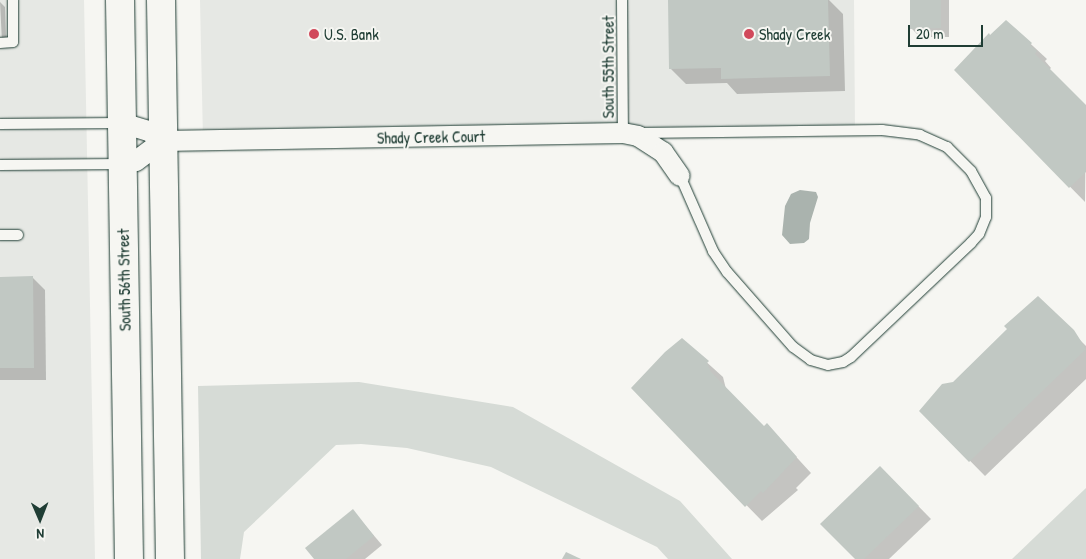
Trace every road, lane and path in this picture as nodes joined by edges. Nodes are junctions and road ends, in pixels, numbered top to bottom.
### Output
1 (13, 0) edge
2 (120, 0) edge
3 (161, 0) edge
4 (622, 0) edge
5 (0, 42) edge
6 (122, 123) junction
7 (0, 124) edge
8 (623, 133) junction
9 (163, 141) junction
10 (123, 164) junction
11 (0, 165) edge
12 (680, 176) joint
13 (0, 235) edge
14 (18, 235) dead end
15 (129, 559) edge
16 (170, 559) edge

1 - 5 lane
2 - 6 main road, South 56th Street
3 - 9 main road
4 - 8 lane, South 55th Street
6 - 7 lane
6 - 9 street
6 - 10 main road, South 56th Street
8 - 9 street, Shady Creek Court
8 - 12 street, Shady Creek Court
8 - 12 lane
9 - 10 street
9 - 16 main road
10 - 11 lane
10 - 15 main road, South 56th Street
13 - 14 lane

